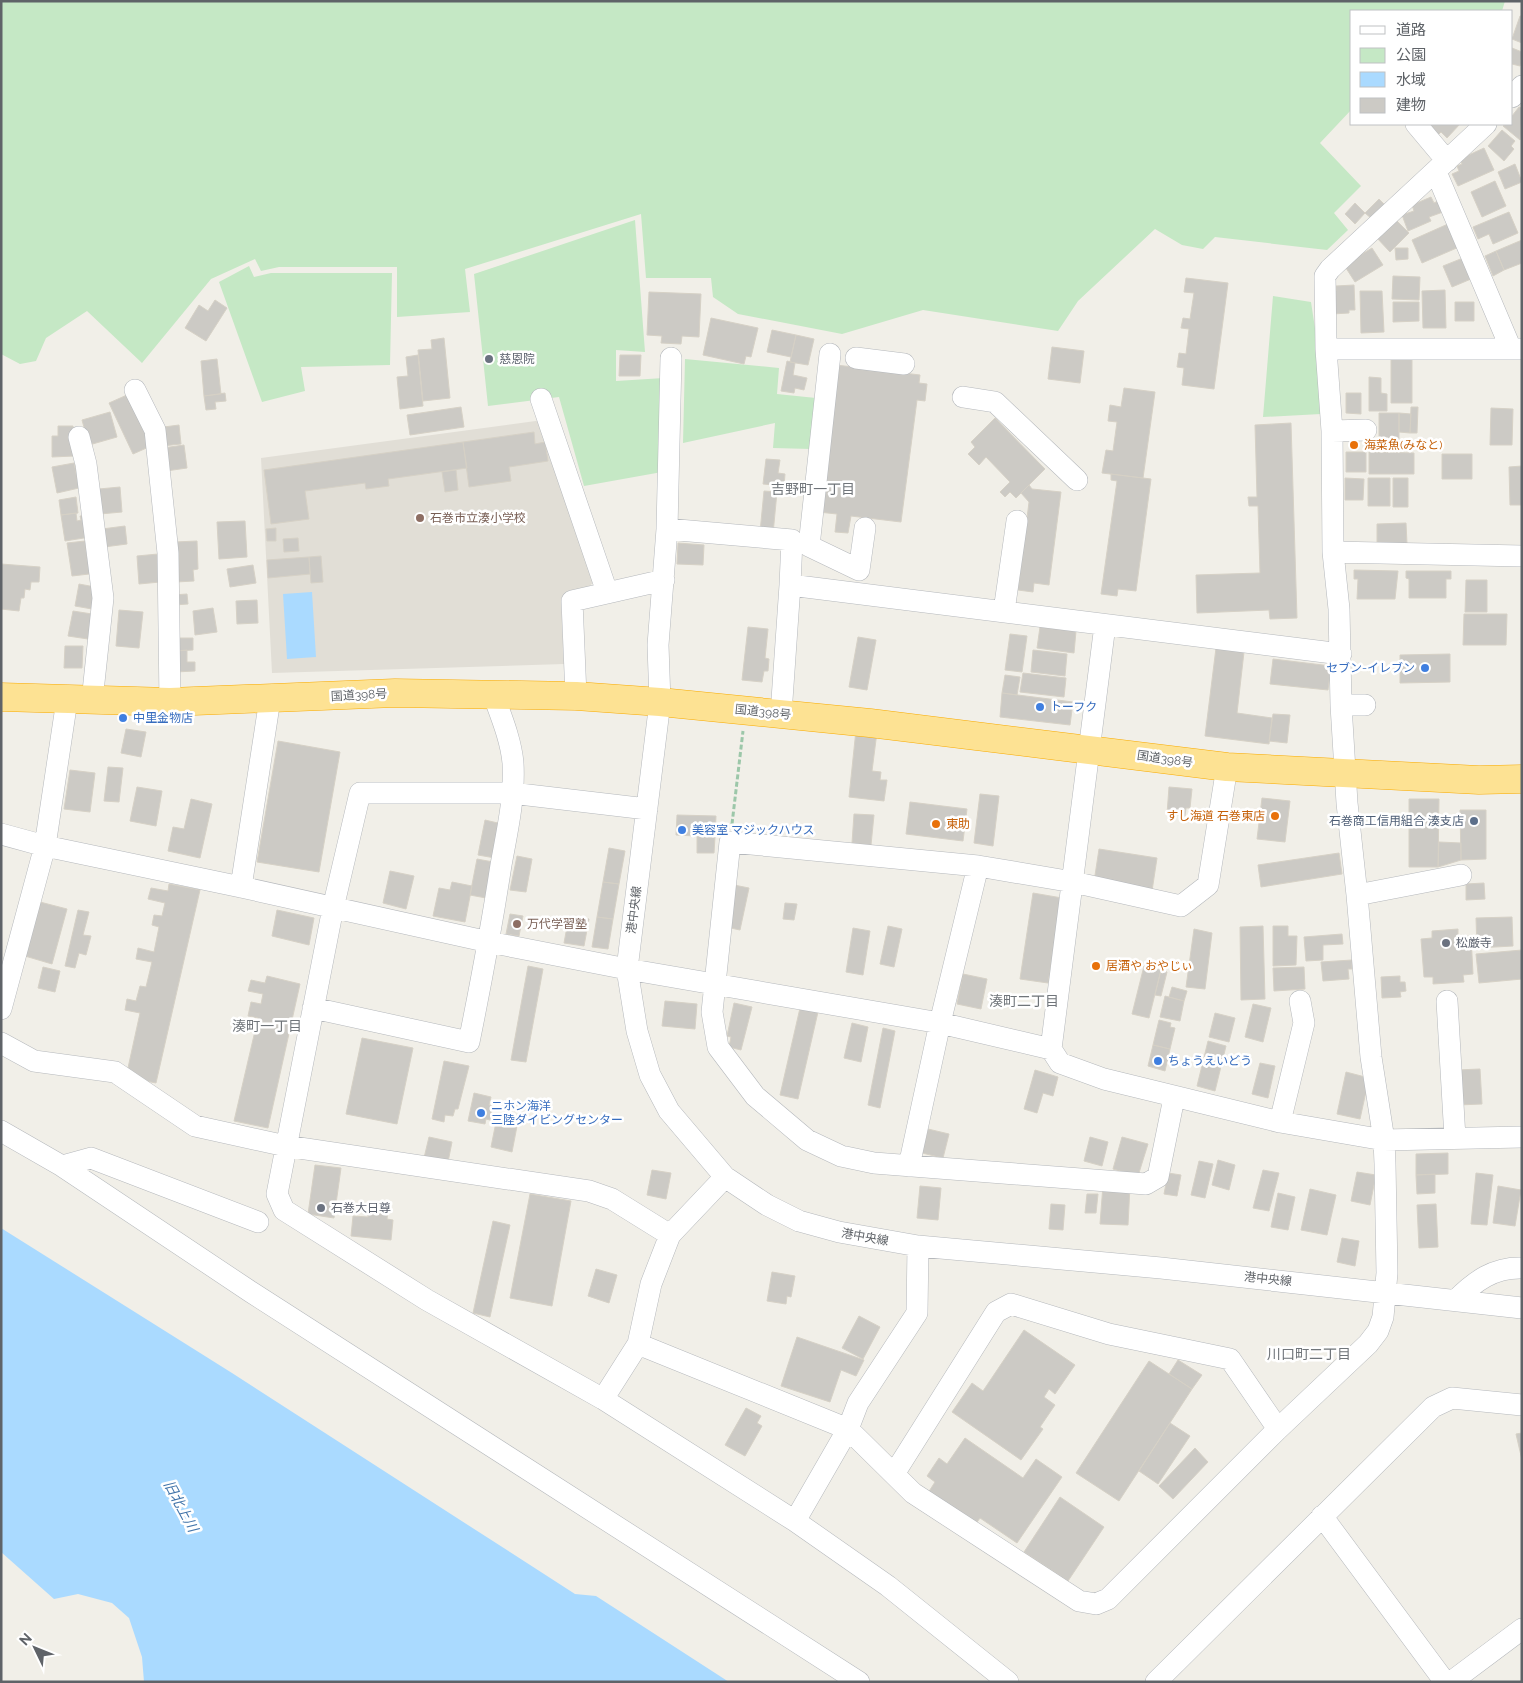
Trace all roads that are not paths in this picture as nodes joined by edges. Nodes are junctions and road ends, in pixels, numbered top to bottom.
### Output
1 (1522, 86) edge
2 (1513, 95) edge
3 (1417, 125) edge
4 (1485, 125) edge
5 (1442, 166) junction
6 (1326, 349) junction
7 (1517, 349) edge
8 (830, 354) dead end
9 (670, 358) dead end
10 (856, 358) dead end
11 (904, 364) dead end
12 (135, 390) dead end
13 (963, 397) dead end
14 (541, 399) dead end
15 (1366, 430) dead end
16 (1332, 431) junction
17 (79, 437) dead end
18 (1077, 480) dead end
19 (1017, 521) dead end
20 (865, 528) dead end
21 (667, 530) junction
22 (1333, 552) junction
23 (1522, 556) edge
24 (664, 580) junction
25 (790, 584) junction
26 (607, 592) junction
27 (1004, 611) junction
28 (1105, 625) junction
29 (1341, 654) junction
30 (493, 694) junction
31 (576, 696) junction
32 (1, 697) edge
33 (79, 700) junction
34 (270, 700) junction
35 (170, 702) junction
36 (660, 702) junction
37 (1341, 705) junction
38 (1365, 706) dead end
39 (781, 714) junction
40 (1089, 749) junction
41 (1227, 767) junction
42 (1345, 773) junction
43 (1522, 779) edge
44 (512, 793) junction
45 (646, 809) junction
46 (1, 834) edge
47 (45, 846) junction
48 (978, 866) junction
49 (1462, 875) dead end
50 (1073, 882) junction
51 (241, 887) junction
52 (1357, 895) junction
53 (333, 908) junction
54 (488, 942) junction
55 (627, 969) junction
56 (713, 984) junction
57 (1300, 1001) dead end
58 (1447, 1001) dead end
59 (313, 1008) junction
60 (1, 1009) edge
61 (940, 1023) junction
62 (1, 1043) edge
63 (1051, 1049) junction
64 (1174, 1098) junction
65 (1280, 1122) junction
66 (1, 1131) edge
67 (1455, 1138) junction
68 (1522, 1138) edge
69 (1384, 1140) junction
70 (286, 1146) junction
71 (62, 1166) junction
72 (909, 1166) junction
73 (725, 1177) junction
74 (258, 1222) dead end
75 (670, 1235) junction
76 (918, 1246) junction
77 (1522, 1268) edge
78 (1385, 1292) junction
79 (1456, 1300) junction
80 (1522, 1308) edge
81 (638, 1344) junction
82 (603, 1399) junction
83 (1522, 1405) edge
84 (848, 1429) junction
85 (1278, 1429) junction
86 (894, 1474) junction
87 (1322, 1516) junction
88 (795, 1521) junction
89 (1522, 1629) edge
90 (858, 1682) edge
91 (1008, 1682) edge
92 (1156, 1682) edge
93 (1445, 1682) edge
94 (1451, 1682) edge

1 - 2 street
3 - 5 street
4 - 5 street
5 - 6 street
5 - 7 street
6 - 7 street
6 - 16 street
8 - 20 street
9 - 21 street, 港中央線
10 - 11 street
12 - 35 street
13 - 18 street
14 - 26 street
15 - 16 street
16 - 22 street
17 - 33 street
19 - 27 street
21 - 24 street, 港中央線
21 - 25 street
22 - 23 street
22 - 29 street
24 - 26 street
24 - 36 street, 港中央線
25 - 27 street
25 - 39 street
26 - 31 street
27 - 28 street
28 - 29 street
28 - 40 street
29 - 37 street
30 - 31 highway, 国道398号
30 - 34 highway, 国道398号
30 - 44 street
31 - 36 highway, 国道398号
32 - 33 highway, 国道398号
33 - 35 highway, 国道398号
33 - 47 street
34 - 35 highway, 国道398号
34 - 51 street
36 - 39 highway, 国道398号
36 - 45 street, 港中央線
37 - 38 street
37 - 42 street
39 - 40 highway, 国道398号
40 - 41 highway, 国道398号
40 - 50 street
41 - 42 highway, 国道398号
41 - 50 street
42 - 43 highway, 国道398号
42 - 52 street
44 - 45 street
44 - 53 street
44 - 54 street
45 - 55 street, 港中央線
46 - 47 street
47 - 51 street
47 - 60 street
48 - 50 street
48 - 56 street
48 - 61 street
49 - 52 street
50 - 63 street
51 - 53 street
52 - 69 street
53 - 54 street
53 - 59 street
54 - 55 street
54 - 59 street
55 - 56 street
55 - 73 street, 港中央線
56 - 61 street
56 - 72 street
57 - 65 street
58 - 67 street
59 - 70 street
61 - 63 street
61 - 72 street
62 - 70 street
63 - 64 street
64 - 65 street
64 - 72 street
65 - 69 street
66 - 71 street
67 - 68 street
67 - 69 street
69 - 78 street
70 - 75 street
70 - 82 street
71 - 74 street
71 - 90 street
73 - 75 street
73 - 76 street, 港中央線
75 - 81 street
76 - 78 street, 港中央線
76 - 84 street
77 - 79 street
78 - 79 street, 港中央線
78 - 85 street
79 - 80 street, 港中央線
81 - 82 street
81 - 84 street
82 - 88 street
83 - 87 street
84 - 86 street
84 - 88 street
85 - 86 street
85 - 86 street
87 - 92 street
87 - 93 street
88 - 91 street
89 - 94 street

